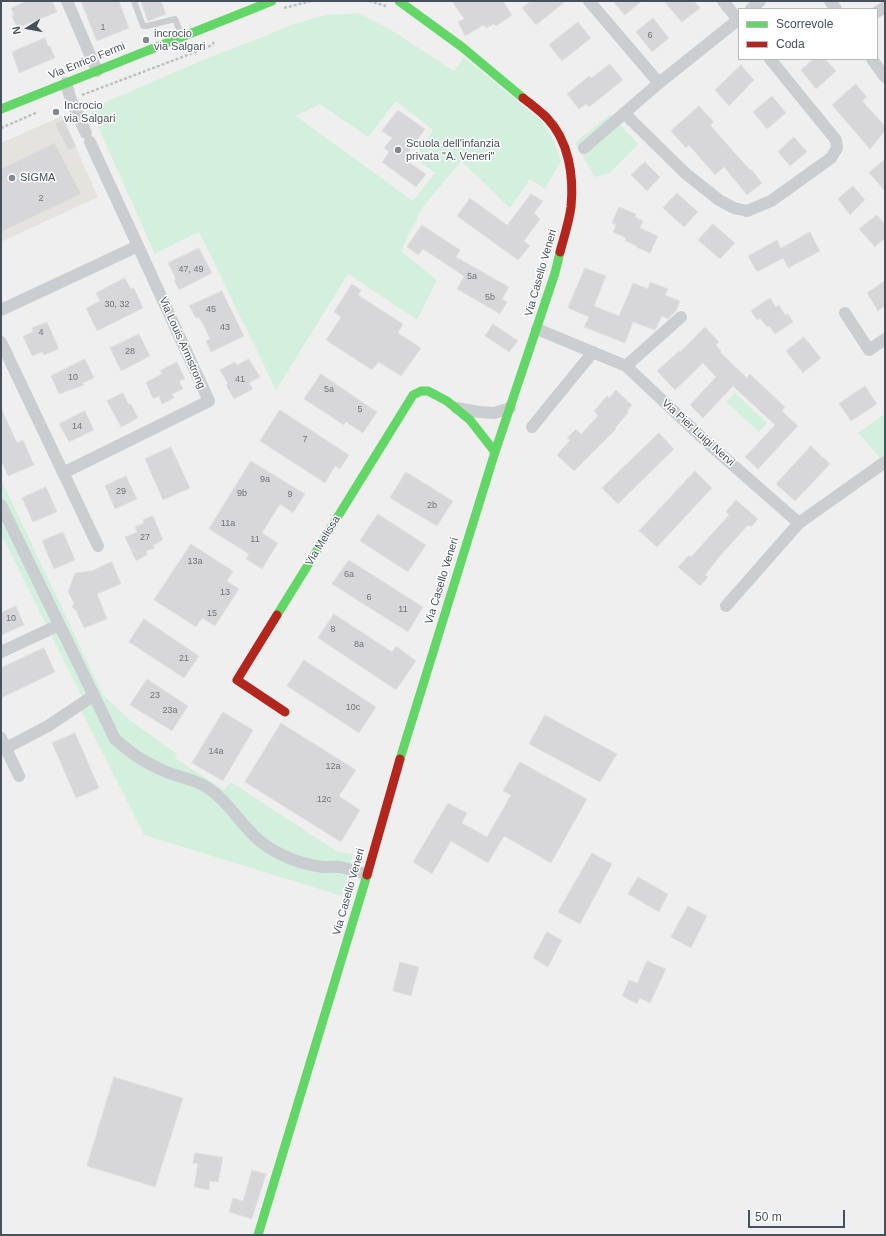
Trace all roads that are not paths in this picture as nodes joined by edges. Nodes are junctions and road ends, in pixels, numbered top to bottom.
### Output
1 (67, 1) edge
2 (134, 1) edge
3 (272, 1) edge
4 (399, 1) edge
5 (589, 1) edge
6 (723, 1) edge
7 (760, 1) edge
8 (752, 8) edge
9 (738, 19) edge
10 (738, 21) edge
11 (182, 36) junction
12 (771, 60) edge
13 (873, 60) edge
14 (97, 71) junction
15 (885, 77) edge
16 (66, 83) junction
17 (659, 83) junction
18 (1, 109) edge
19 (624, 113) junction
20 (584, 148) dead end
21 (138, 246) junction
22 (1, 310) edge
23 (845, 313) dead end
24 (681, 317) dead end
25 (537, 329) junction
26 (885, 340) edge
27 (1, 342) edge
28 (592, 352) junction
29 (626, 366) junction
30 (456, 408) junction
31 (510, 408) junction
32 (532, 427) dead end
33 (495, 452) junction
34 (885, 462) edge
35 (63, 473) junction
36 (2, 510) edge
37 (799, 523) junction
38 (98, 546) dead end
39 (726, 606) dead end
40 (59, 625) junction
41 (1, 652) edge
42 (93, 696) junction
43 (285, 712) dead end
44 (3, 743) edge
45 (19, 776) dead end
46 (367, 874) junction
47 (258, 1235) edge

1 - 14 street
2 - 11 lane
3 - 11 street, Via Enrico Fermi
4 - 25 street, Via Casello Veneri
5 - 17 street
6 - 9 street
7 - 8 street
10 - 17 street
11 - 14 street, Via Enrico Fermi
12 - 19 street
13 - 15 street
14 - 16 street, Via Enrico Fermi
16 - 18 street, Via Enrico Fermi
16 - 21 street, Via Louis Armstrong
17 - 19 street
19 - 20 street
21 - 22 street
21 - 35 street, Via Louis Armstrong
23 - 26 street
24 - 29 street
25 - 28 street, Via Pier Luigi Nervi
25 - 31 street, Via Casello Veneri
27 - 35 street
28 - 29 street, Via Pier Luigi Nervi
28 - 32 street
29 - 37 street, Via Pier Luigi Nervi
30 - 31 street, Via Melissa
30 - 33 street, Via Melissa
30 - 43 street, Via Melissa
31 - 33 street, Via Casello Veneri
33 - 46 street, Via Casello Veneri
34 - 37 street
35 - 38 street
36 - 40 street
37 - 39 street
40 - 41 street
40 - 42 street
42 - 44 street
42 - 46 street
44 - 45 street
46 - 47 street, Via Casello Veneri

